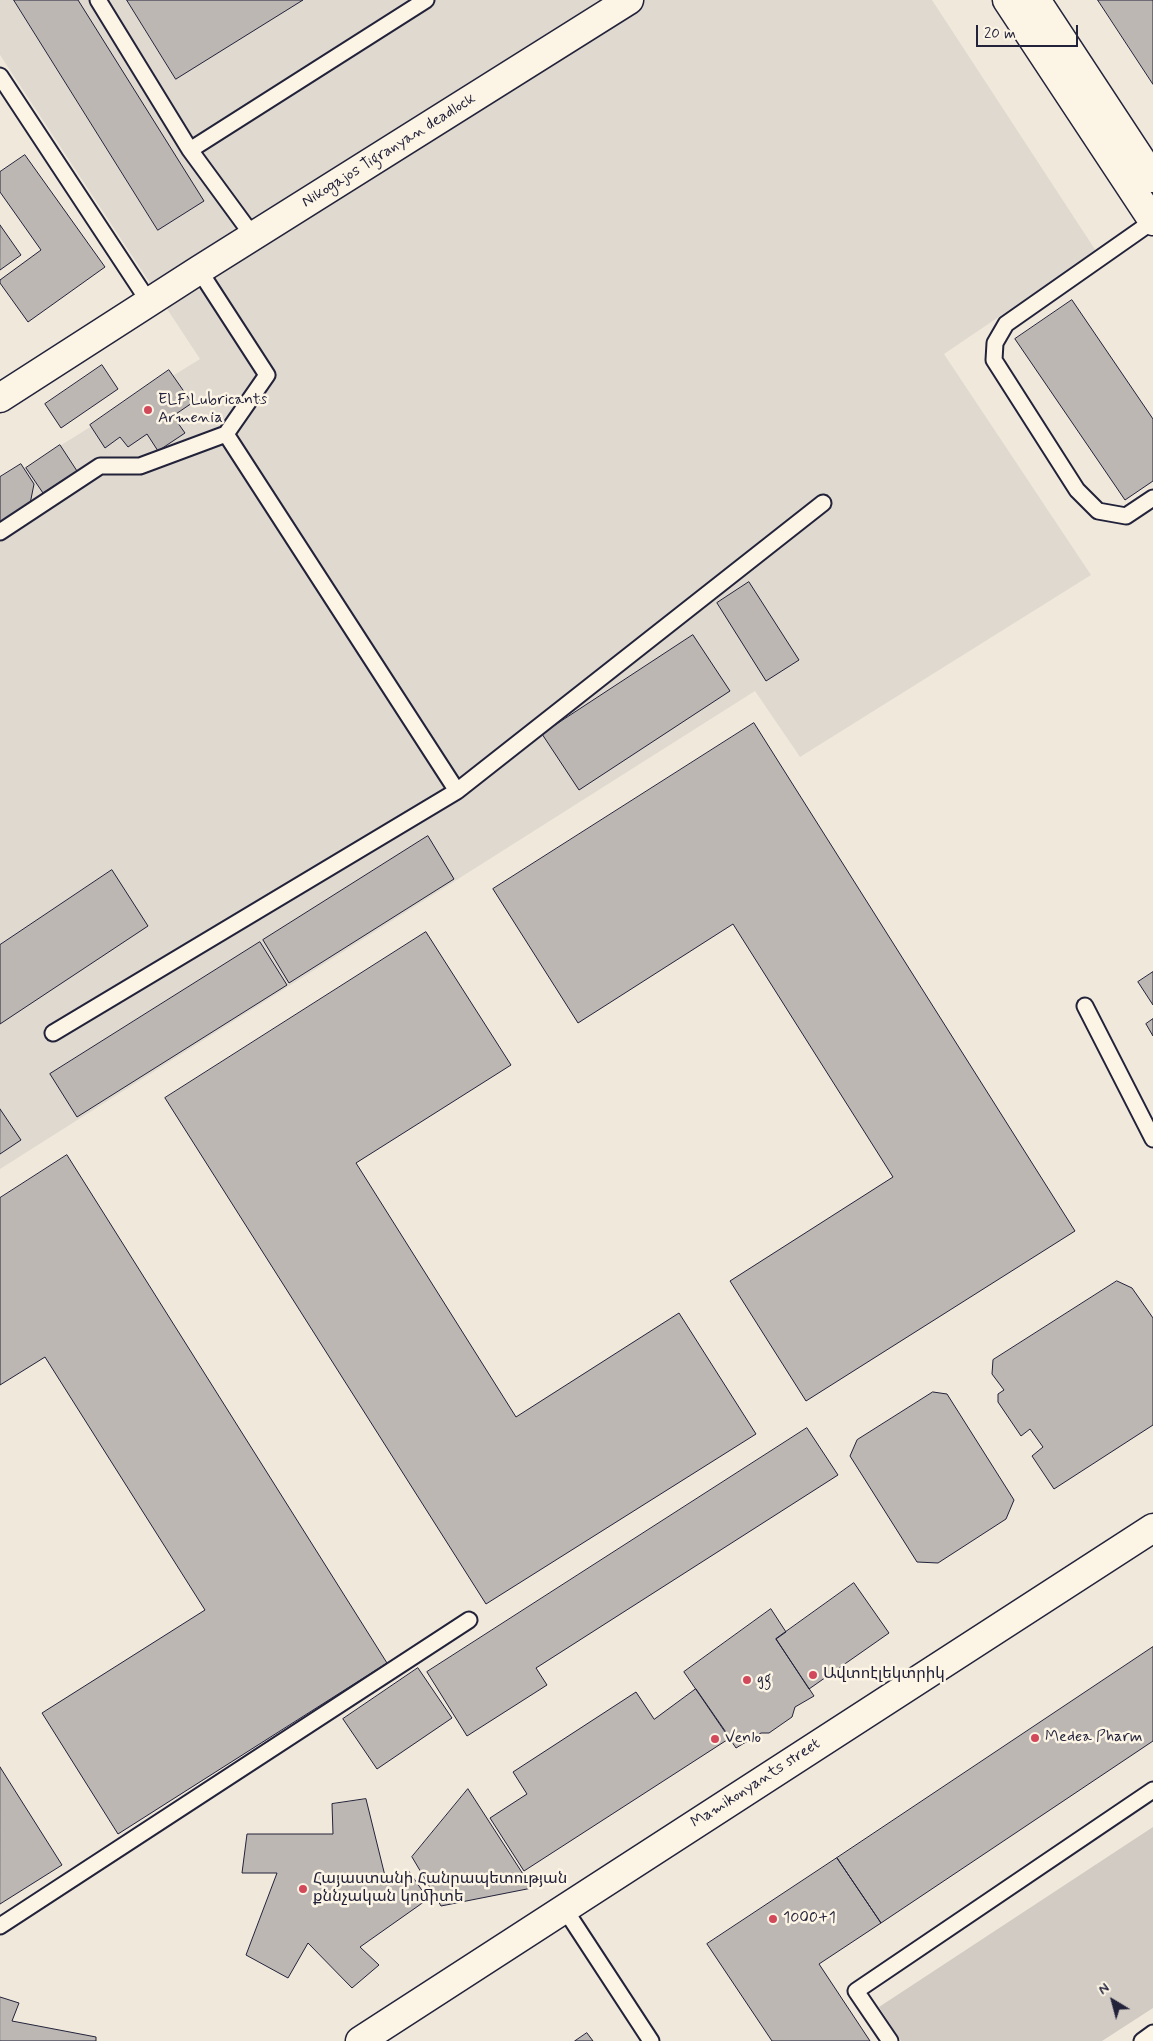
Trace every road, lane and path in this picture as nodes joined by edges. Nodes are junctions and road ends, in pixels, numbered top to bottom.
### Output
1 (98, 0) edge
2 (426, 0) edge
3 (629, 0) edge
4 (1008, 0) edge
5 (1036, 0) edge
6 (0, 76) edge
7 (190, 150) junction
8 (1153, 178) edge
9 (1153, 221) edge
10 (253, 236) junction
11 (199, 270) junction
12 (149, 302) junction
13 (0, 398) edge
14 (226, 434) junction
15 (1153, 498) edge
16 (823, 503) dead end
17 (0, 532) edge
18 (457, 792) junction
19 (1085, 1006) dead end
20 (53, 1033) dead end
21 (1153, 1139) edge
22 (1153, 1528) edge
23 (1153, 1549) edge
24 (469, 1620) dead end
25 (1153, 1790) edge
26 (569, 1915) junction
27 (0, 1926) edge
28 (1153, 2033) edge
29 (360, 2041) edge
30 (391, 2041) edge
31 (651, 2041) edge
32 (890, 2041) edge
33 (1142, 2041) edge

1 - 7 lane
2 - 7 lane
3 - 10 street, Nikogajos Tigranyan deadlock
4 - 9 street
5 - 8 street
6 - 12 lane
7 - 10 lane
9 - 15 lane
10 - 11 street, Nikogajos Tigranyan deadlock
11 - 12 street, Nikogajos Tigranyan deadlock
11 - 14 lane
12 - 13 street, Nikogajos Tigranyan deadlock
14 - 17 lane
14 - 18 lane
16 - 18 lane
18 - 20 lane
19 - 21 lane
22 - 26 street, Mamikonyants street
23 - 26 street, Mamikonyants street
24 - 27 lane
25 - 32 lane
26 - 29 street, Mamikonyants street
26 - 30 street, Mamikonyants street
26 - 31 lane
28 - 33 lane

